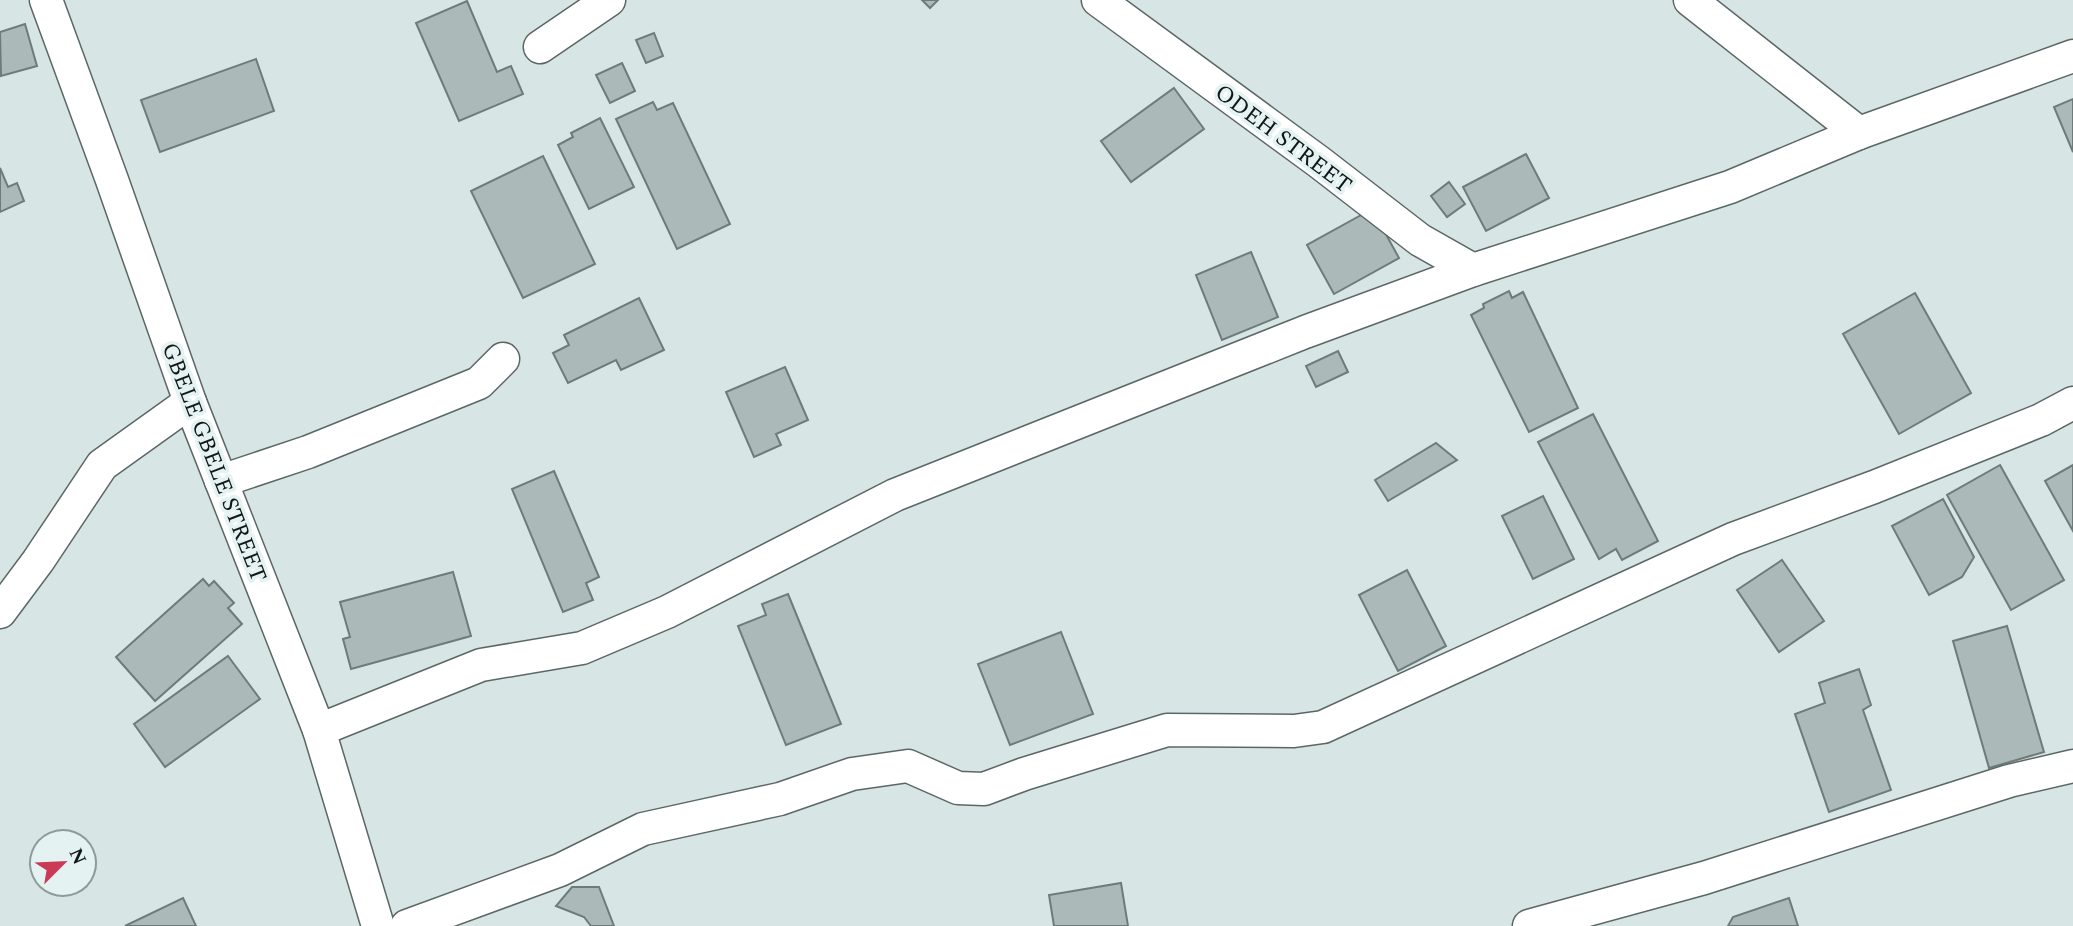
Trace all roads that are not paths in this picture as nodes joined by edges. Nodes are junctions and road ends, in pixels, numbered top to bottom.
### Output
1 (46, 0) edge
2 (609, 0) edge
3 (1098, 0) edge
4 (1689, 0) edge
5 (540, 47) dead end
6 (2073, 56) edge
7 (1859, 132) junction
8 (1473, 270) junction
9 (503, 359) dead end
10 (190, 402) junction
11 (2073, 403) edge
12 (221, 481) junction
13 (0, 612) edge
14 (319, 730) junction
15 (2073, 766) edge
16 (378, 926) edge
17 (407, 926) edge
18 (1529, 926) edge

1 - 10 street, GBELE GBELE STREET
2 - 5 street
3 - 8 street, ODEH STREET
4 - 7 street
6 - 7 street
7 - 8 street
8 - 14 street
9 - 12 street
10 - 12 street, GBELE GBELE STREET
10 - 13 street
11 - 17 street
12 - 14 street, GBELE GBELE STREET
14 - 16 street, GBELE GBELE STREET
15 - 18 street

